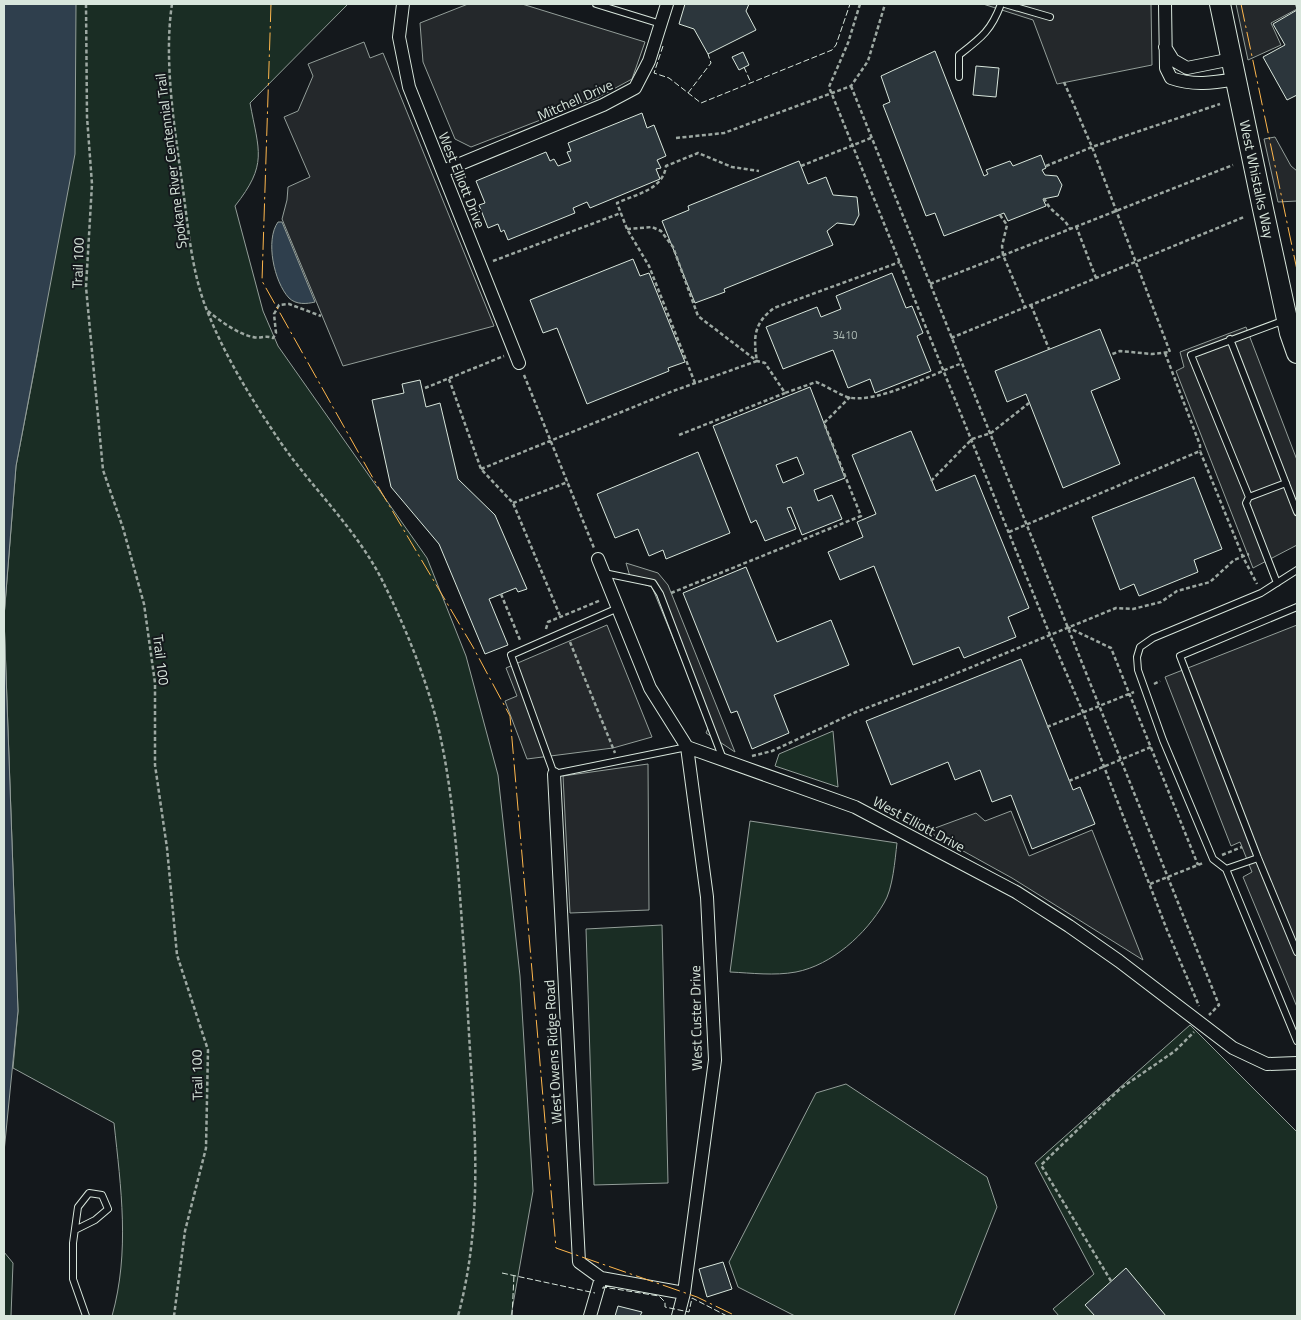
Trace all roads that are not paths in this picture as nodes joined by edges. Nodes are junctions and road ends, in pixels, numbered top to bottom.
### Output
1 (403, 4) edge
2 (596, 4) edge
3 (667, 4) edge
4 (1001, 4) edge
5 (1005, 4) edge
6 (1165, 4) edge
7 (1223, 5) edge
8 (1050, 18) dead end
9 (661, 24) junction
10 (1165, 47) junction
11 (1232, 59) junction
12 (959, 77) dead end
13 (1236, 79) junction
14 (442, 171) junction
15 (1287, 320) junction
16 (1230, 339) junction
17 (1297, 353) edge
18 (519, 363) road end
19 (1286, 483) junction
20 (1249, 497) junction
21 (1297, 512) edge
22 (598, 559) road end
23 (1297, 570) edge
24 (604, 573) junction
25 (1277, 583) junction
26 (1297, 607) edge
27 (618, 608) junction
28 (687, 747) junction
29 (727, 762) junction
30 (554, 774) junction
31 (1258, 858) junction
32 (1226, 869) junction
33 (1297, 952) edge
34 (1297, 1041) edge
35 (1297, 1063) edge
36 (75, 1230) junction
37 (601, 1278) junction
38 (684, 1293) junction
39 (86, 1316) edge
40 (590, 1316) edge
41 (678, 1316) edge

1 - 14 street, West Elliott Drive
2 - 9 lane
3 - 9 street, Mitchell Drive
4 - 12 lane
5 - 8 lane
6 - 10 street
7 - 11 main road, West Whistalks Way
9 - 14 street, Mitchell Drive
10 - 11 street
10 - 13 street
11 - 13 main road, West Whistalks Way
13 - 15 main road, West Whistalks Way
14 - 18 street, West Elliott Drive
15 - 16 lane
15 - 17 main road, West Whistalks Way
16 - 19 lane
16 - 20 lane
19 - 20 lane
19 - 21 lane
20 - 25 lane
22 - 24 street
23 - 25 lane
24 - 27 street
24 - 29 lane
25 - 32 lane
26 - 31 lane
27 - 28 street
27 - 30 lane
28 - 29 street, West Elliott Drive
28 - 30 lane
28 - 38 street, West Custer Drive
29 - 35 street, West Elliott Drive
30 - 37 street, West Owens Ridge Road
31 - 32 lane
31 - 33 lane
32 - 34 lane
36 - 36 lane
36 - 39 lane
37 - 38 street
37 - 40 street
38 - 41 street, West Custer Drive

